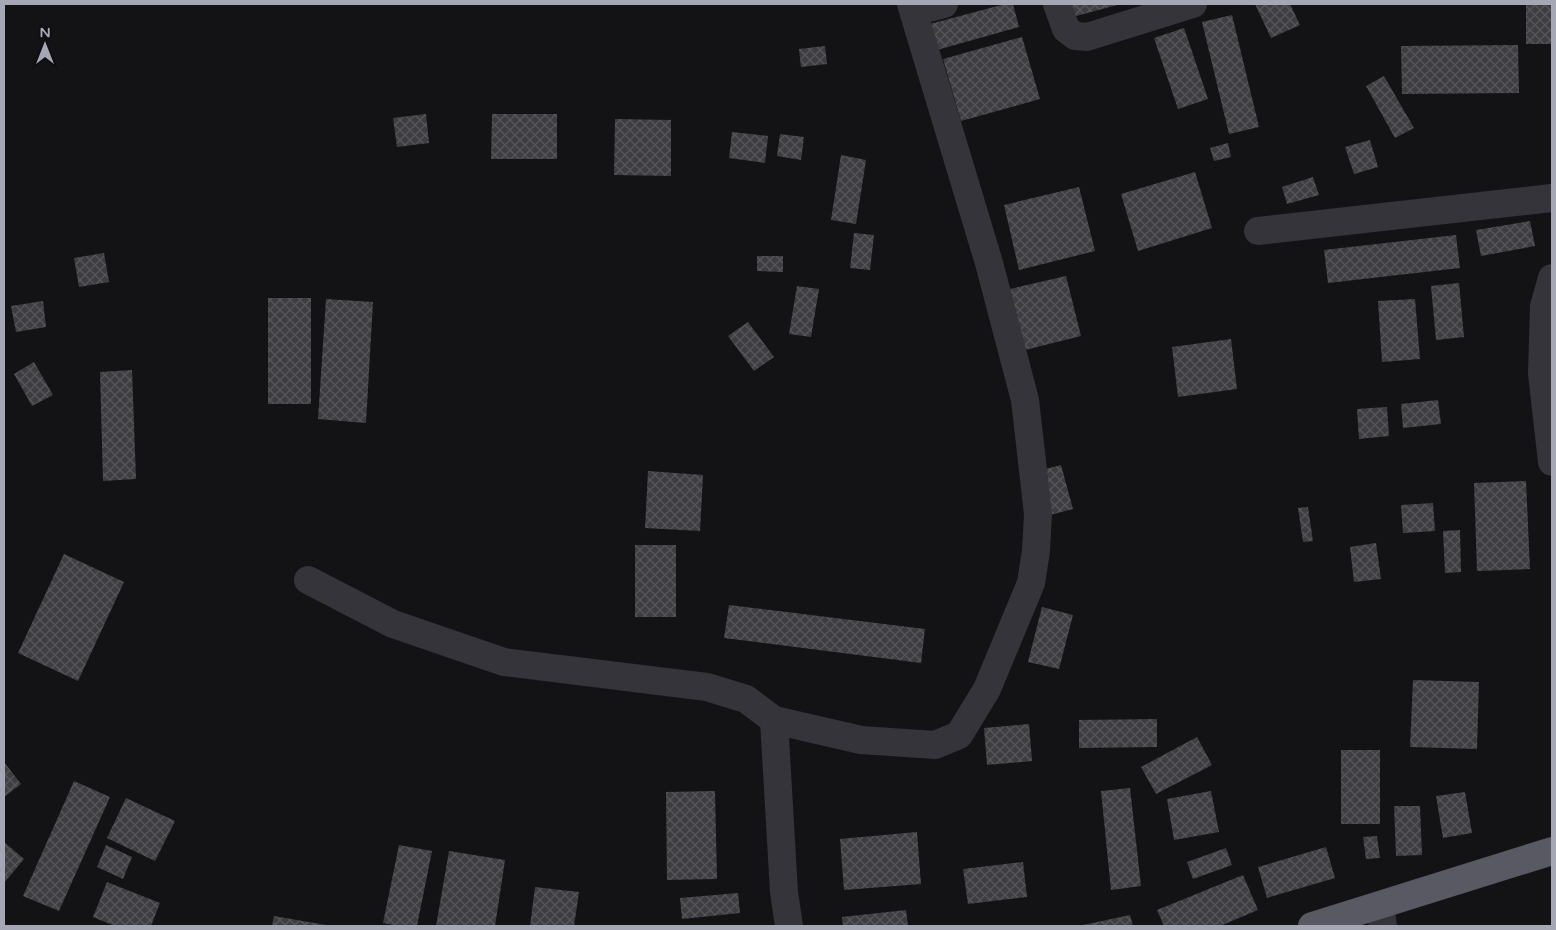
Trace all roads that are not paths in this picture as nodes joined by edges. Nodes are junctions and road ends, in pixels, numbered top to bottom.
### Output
1 (944, 4) edge
2 (1057, 4) edge
3 (1193, 4) edge
4 (912, 8) edge
5 (1552, 198) edge
6 (1258, 231) dead end
7 (1552, 278) edge
8 (1552, 462) edge
9 (308, 580) dead end
10 (774, 720) junction
11 (1552, 851) edge
12 (1381, 916) edge
13 (789, 926) edge
14 (1312, 926) edge

1 - 4 street
2 - 3 street
4 - 10 street
5 - 6 street
7 - 8 street
9 - 10 street
10 - 13 street
11 - 12 highway
12 - 14 highway

